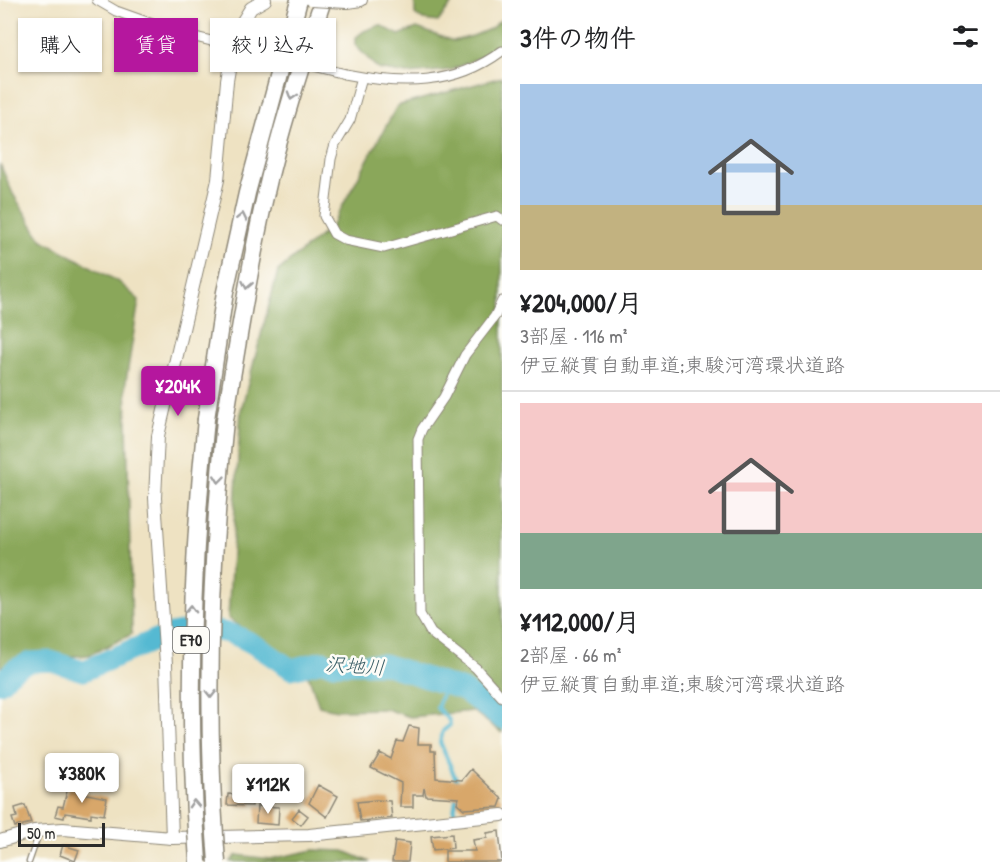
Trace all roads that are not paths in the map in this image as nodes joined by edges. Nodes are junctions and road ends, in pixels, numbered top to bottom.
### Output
1 (97, 0) edge
2 (265, 0) edge
3 (299, 0) edge
4 (311, 0) edge
5 (323, 0) edge
6 (361, 0) edge
7 (502, 51) edge
8 (362, 78) junction
9 (502, 220) edge
10 (502, 302) edge
11 (502, 697) edge
12 (502, 815) edge
13 (40, 831) junction
14 (172, 837) junction
15 (0, 841) edge
16 (29, 862) edge
17 (198, 862) edge
18 (217, 862) edge

1 - 8 street, bridge
2 - 14 street
17 -> 3 highway, E70, bridge
4 - 6 street, bridge
5 -> 18 highway, E70, bridge
7 - 8 street
8 - 9 street
10 - 11 street
12 - 14 street
13 - 14 street
13 - 15 street
13 - 16 lane

